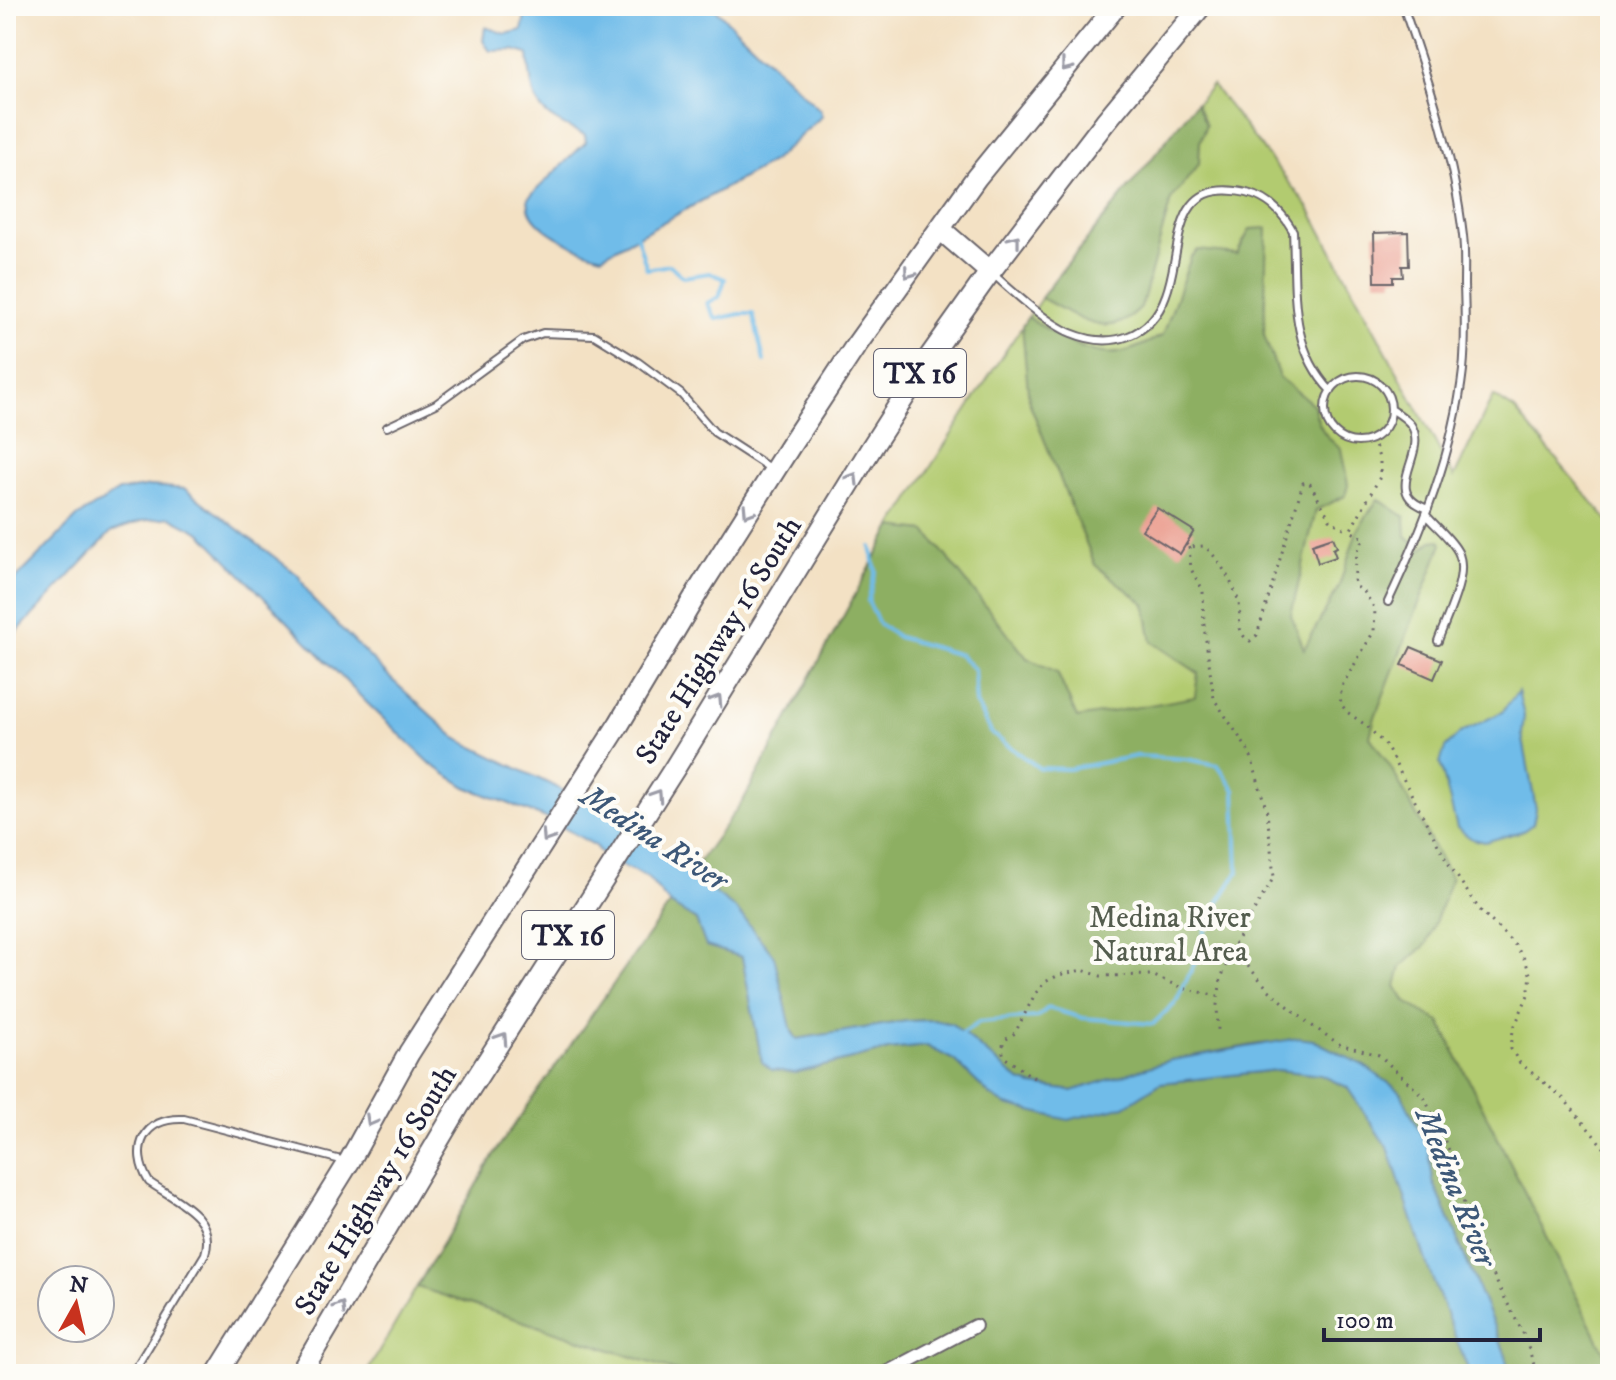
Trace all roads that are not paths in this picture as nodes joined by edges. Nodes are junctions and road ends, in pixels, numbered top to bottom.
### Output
1 (1116, 6) edge
2 (1201, 6) edge
3 (1403, 6) edge
4 (940, 229) junction
5 (990, 272) junction
6 (1331, 391) junction
7 (1391, 409) junction
8 (387, 427) dead end
9 (774, 471) junction
10 (1427, 512) junction
11 (1388, 602) dead end
12 (1438, 641) dead end
13 (349, 1162) junction
14 (975, 1326) dead end
15 (132, 1374) edge
16 (217, 1374) edge
17 (300, 1374) edge
18 (884, 1374) edge

1 -> 4 main road, State Highway 16 South / TX 16
5 -> 2 main road, State Highway 16 South / TX 16
3 - 10 lane
4 - 5 main road
4 -> 9 main road, State Highway 16 South / TX 16
5 - 6 lane
17 -> 5 main road, State Highway 16 South / TX 16
6 - 7 lane
6 - 7 lane
7 - 10 lane
8 - 9 lane
9 -> 13 main road, State Highway 16 South / TX 16
10 - 11 lane
10 - 12 lane
13 - 15 lane
13 - 16 main road, State Highway 16 South / TX 16
14 - 18 street

